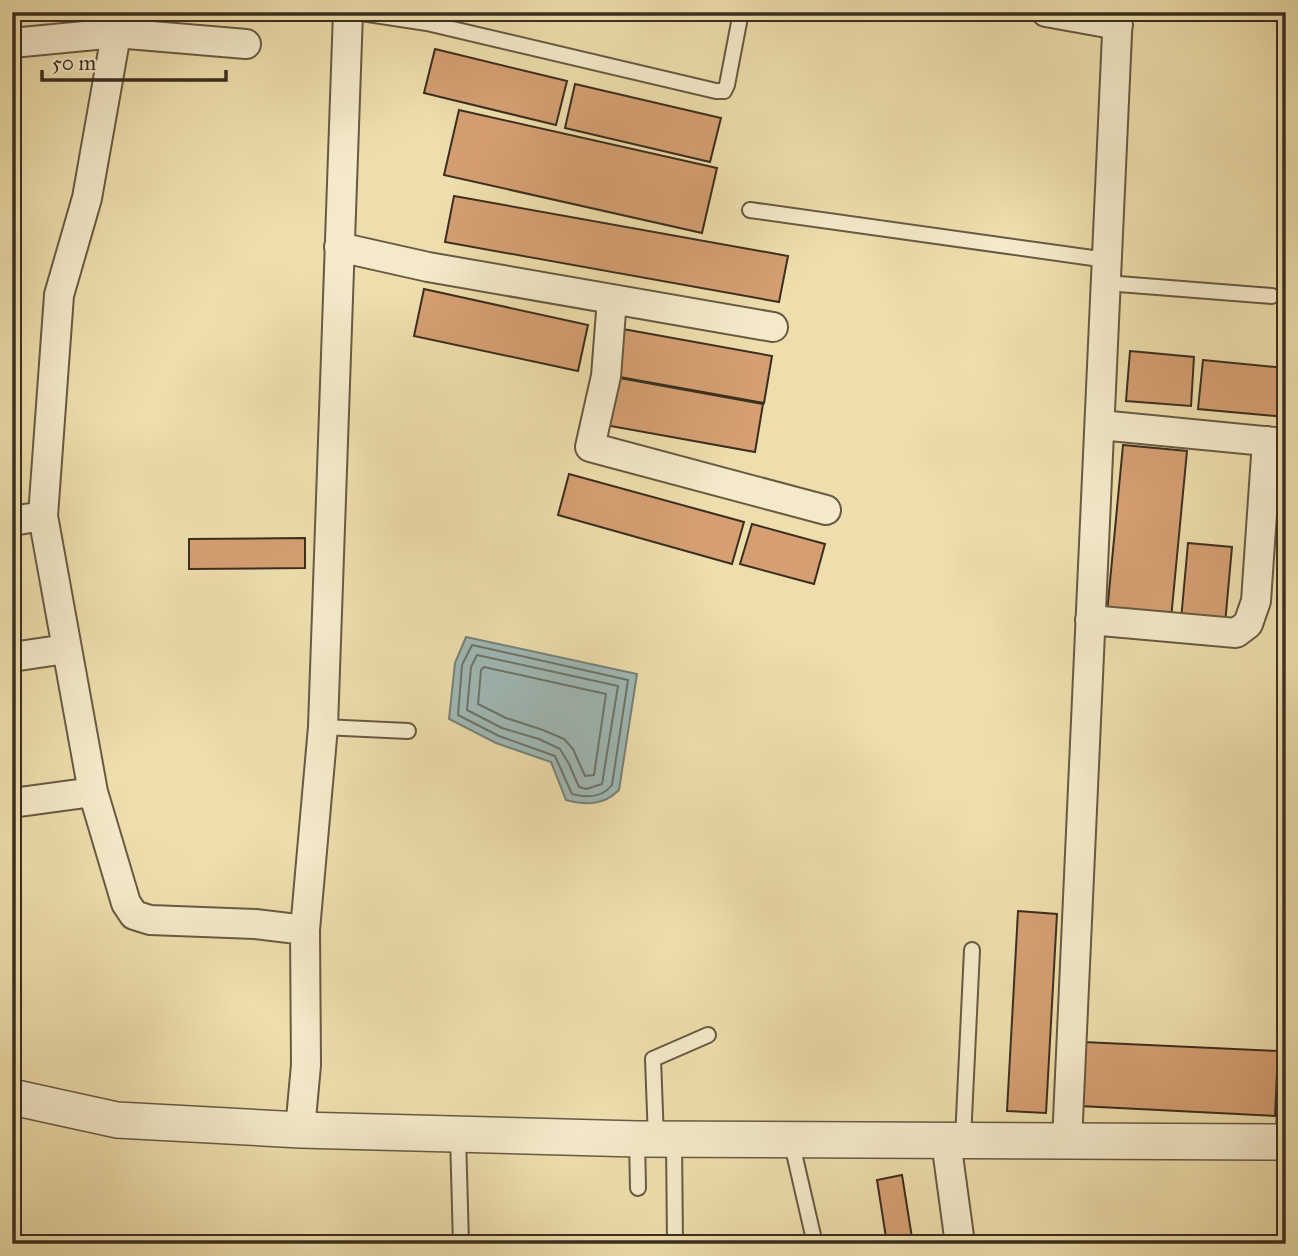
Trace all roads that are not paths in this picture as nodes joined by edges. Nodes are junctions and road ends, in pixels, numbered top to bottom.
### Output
1 (348, 12) edge
2 (355, 12) edge
3 (741, 12) edge
4 (1046, 12) edge
5 (1118, 19) edge
6 (118, 23) edge
7 (12, 43) edge
8 (246, 44) dead end
9 (750, 210) dead end
10 (339, 247) junction
11 (1107, 272) junction
12 (1272, 296) dead end
13 (612, 299) junction
14 (773, 327) dead end
15 (1100, 425) junction
16 (1277, 442) edge
17 (825, 510) dead end
18 (43, 516) junction
19 (12, 521) edge
20 (1090, 620) junction
21 (66, 649) junction
22 (12, 657) edge
23 (323, 727) junction
24 (408, 731) dead end
25 (93, 792) junction
26 (12, 803) edge
27 (305, 930) junction
28 (972, 950) dead end
29 (708, 1035) dead end
30 (12, 1097) edge
31 (1286, 1098) edge
32 (300, 1130) junction
33 (458, 1134) junction
34 (656, 1139) junction
35 (790, 1139) junction
36 (954, 1141) junction
37 (1067, 1142) junction
38 (1284, 1142) edge
39 (638, 1188) dead end
40 (461, 1244) edge
41 (675, 1244) edge
42 (815, 1244) edge
43 (960, 1244) edge

1 - 10 street
2 - 3 lane
4 - 5 street
5 - 11 street
6 - 7 street
6 - 8 street
6 - 18 street
9 - 11 lane
10 - 13 street
10 - 23 street
11 - 12 lane
11 - 15 street
13 - 14 street
13 - 17 street
15 - 16 street
15 - 20 street
16 - 20 street
18 - 19 street
18 - 21 street
20 - 37 street
21 - 22 street
21 - 25 street
23 - 24 lane
23 - 27 street
25 - 26 street
25 - 27 street
27 - 32 street
28 - 36 lane
29 - 34 lane
30 - 32 street
31 - 38 lane
32 - 33 street
33 - 34 street
33 - 40 lane
34 - 35 street
34 - 39 lane
34 - 41 lane
35 - 36 street
35 - 42 lane
36 - 37 street
36 - 43 street
37 - 38 street

